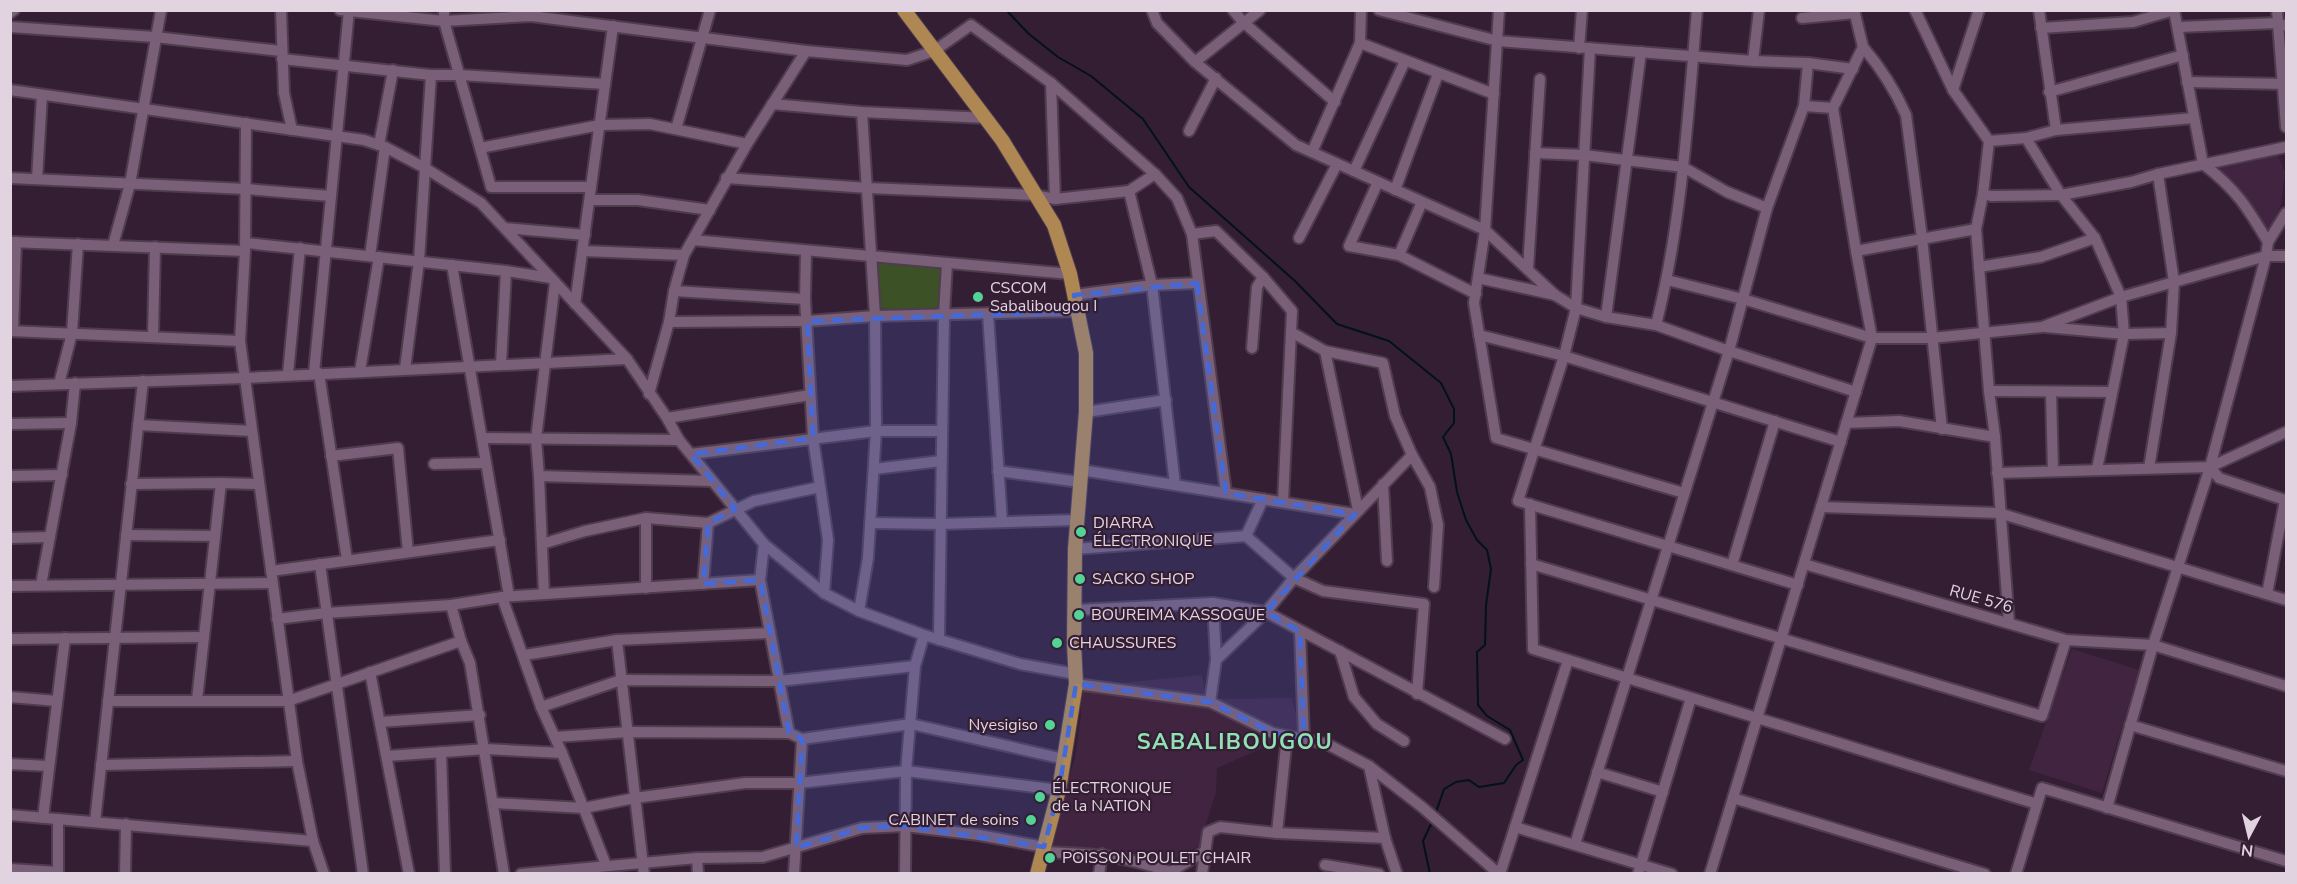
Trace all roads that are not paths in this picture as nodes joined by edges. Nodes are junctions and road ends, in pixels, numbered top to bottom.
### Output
1 (14, 10) edge
2 (161, 10) edge
3 (281, 10) edge
4 (710, 10) edge
5 (904, 10) edge
6 (1152, 10) edge
7 (1233, 10) edge
8 (1260, 10) edge
9 (1361, 10) edge
10 (1379, 10) edge
11 (1500, 10) edge
12 (1582, 10) edge
13 (1696, 10) edge
14 (1759, 10) edge
15 (1915, 10) edge
16 (1979, 10) edge
17 (2038, 10) edge
18 (2277, 10) edge
19 (346, 11) edge
20 (1854, 12) edge
21 (10, 13) edge
22 (532, 13) edge
23 (2143, 15) edge
24 (444, 16) edge
25 (1802, 18) dead end
26 (1243, 22) junction
27 (2282, 25) edge
28 (613, 26) junction
29 (10, 27) edge
30 (2178, 27) junction
31 (2041, 28) junction
32 (701, 36) junction
33 (155, 37) junction
34 (1497, 41) junction
35 (1360, 43) junction
36 (1863, 47) junction
37 (1584, 48) junction
38 (806, 51) junction
39 (934, 51) junction
40 (1641, 52) junction
41 (281, 55) junction
42 (1693, 56) junction
43 (2182, 56) junction
44 (1405, 61) junction
45 (1753, 61) junction
46 (1195, 62) junction
47 (1808, 63) junction
48 (344, 67) junction
49 (1853, 69) junction
50 (393, 70) junction
51 (1438, 74) junction
52 (430, 75) junction
53 (460, 75) junction
54 (1216, 78) junction
55 (1540, 79) dead end
56 (1051, 82) junction
57 (2187, 82) junction
58 (605, 84) junction
59 (2284, 84) edge
60 (10, 90) edge
61 (1953, 90) junction
62 (2049, 92) junction
63 (1494, 93) junction
64 (42, 95) junction
65 (1335, 102) junction
66 (772, 104) junction
67 (1804, 106) junction
68 (1833, 108) junction
69 (143, 109) junction
70 (862, 112) junction
71 (986, 118) junction
72 (2194, 118) junction
73 (246, 123) junction
74 (600, 125) junction
75 (2286, 127) edge
76 (676, 129) junction
77 (292, 130) junction
78 (2056, 130) junction
79 (1189, 131) dead end
80 (337, 136) junction
81 (2026, 138) junction
82 (1989, 141) junction
83 (747, 144) junction
84 (382, 146) junction
85 (2286, 147) edge
86 (480, 148) junction
87 (1312, 152) junction
88 (1535, 153) junction
89 (1584, 155) junction
90 (1628, 160) junction
91 (1337, 164) junction
92 (2203, 164) junction
93 (1683, 167) junction
94 (425, 168) junction
95 (1354, 171) junction
96 (1155, 174) junction
97 (2157, 174) junction
98 (10, 178) edge
99 (726, 178) junction
100 (37, 179) junction
101 (1378, 182) junction
102 (130, 184) junction
103 (491, 187) junction
104 (591, 187) junction
105 (868, 188) junction
106 (246, 189) junction
107 (1395, 190) junction
108 (1129, 191) junction
109 (1983, 194) junction
110 (1034, 195) junction
111 (2061, 195) junction
112 (331, 196) junction
113 (1054, 199) junction
114 (590, 200) junction
115 (1422, 202) junction
116 (481, 203) junction
117 (1767, 208) junction
118 (710, 210) junction
119 (2286, 213) edge
120 (505, 228) junction
121 (1976, 229) junction
122 (1485, 230) junction
123 (1192, 234) junction
124 (585, 235) junction
125 (1299, 238) dead end
126 (1922, 238) junction
127 (2095, 238) junction
128 (693, 240) junction
129 (13, 242) edge
130 (2268, 242) junction
131 (78, 244) junction
132 (113, 245) junction
133 (155, 247) junction
134 (245, 247) junction
135 (300, 248) junction
136 (326, 251) junction
137 (583, 251) junction
138 (806, 251) junction
139 (1856, 251) junction
140 (684, 255) junction
141 (1399, 255) junction
142 (374, 256) junction
143 (870, 256) junction
144 (2266, 256) junction
145 (2286, 256) edge
146 (418, 261) junction
147 (947, 263) junction
148 (452, 265) junction
149 (1979, 267) junction
150 (1528, 269) junction
151 (506, 271) junction
152 (1070, 274) junction
153 (1263, 277) junction
154 (1478, 278) junction
155 (553, 280) junction
156 (1667, 280) junction
157 (2174, 282) junction
158 (1197, 283) junction
159 (1152, 285) junction
160 (674, 291) junction
161 (1476, 294) junction
162 (1074, 295) junction
163 (1555, 295) junction
164 (2121, 297) junction
165 (1743, 299) junction
166 (805, 300) junction
167 (575, 304) junction
168 (1576, 308) junction
169 (1078, 311) junction
170 (988, 314) junction
171 (944, 315) junction
172 (875, 316) junction
173 (1606, 317) junction
174 (807, 321) junction
175 (669, 322) junction
176 (1656, 325) junction
177 (2042, 327) junction
178 (12, 331) edge
179 (1291, 332) junction
180 (1984, 332) junction
181 (72, 333) junction
182 (2171, 333) junction
183 (1479, 334) junction
184 (2124, 334) junction
185 (153, 336) junction
186 (1872, 338) junction
187 (1932, 338) junction
188 (240, 341) junction
189 (1252, 348) dead end
190 (1325, 351) junction
191 (1729, 351) junction
192 (1564, 357) junction
193 (627, 359) junction
194 (546, 363) junction
195 (501, 365) junction
196 (470, 366) junction
197 (405, 369) junction
198 (360, 371) junction
199 (316, 373) junction
200 (288, 374) junction
201 (245, 378) junction
202 (142, 381) junction
203 (75, 383) junction
204 (59, 384) junction
205 (10, 386) edge
206 (1989, 391) junction
207 (1856, 392) junction
208 (2051, 392) junction
209 (2111, 393) junction
210 (650, 394) junction
211 (810, 395) junction
212 (1166, 400) junction
213 (1713, 402) junction
214 (1086, 412) junction
215 (667, 418) junction
216 (1775, 421) junction
217 (71, 423) junction
218 (1846, 423) junction
219 (10, 424) edge
220 (138, 425) junction
221 (1942, 429) junction
222 (252, 430) junction
223 (876, 431) junction
224 (942, 431) junction
225 (2286, 432) edge
226 (1995, 437) junction
227 (482, 438) junction
228 (813, 438) junction
229 (536, 439) junction
230 (679, 440) junction
231 (1841, 442) junction
232 (1534, 449) junction
233 (691, 454) junction
234 (1412, 455) junction
235 (332, 456) junction
236 (941, 461) junction
237 (486, 463) junction
238 (434, 464) dead end
239 (2210, 467) junction
240 (2149, 468) junction
241 (873, 469) junction
242 (2097, 469) junction
243 (998, 471) junction
244 (2054, 471) junction
245 (1997, 473) junction
246 (62, 475) junction
247 (10, 476) edge
248 (539, 476) junction
249 (1080, 476) junction
250 (711, 480) junction
251 (221, 483) junction
252 (131, 484) junction
253 (259, 484) junction
254 (1383, 484) junction
255 (1175, 485) junction
256 (820, 487) junction
257 (1226, 493) junction
258 (1684, 493) junction
259 (1263, 499) junction
260 (2286, 500) edge
261 (1283, 502) junction
262 (1530, 504) junction
263 (1821, 507) junction
264 (735, 509) junction
265 (1357, 512) junction
266 (1999, 513) junction
267 (646, 518) junction
268 (1076, 520) junction
269 (1002, 522) junction
270 (708, 523) junction
271 (870, 523) junction
272 (940, 524) junction
273 (126, 536) junction
274 (215, 536) junction
275 (1246, 536) junction
276 (50, 537) junction
277 (10, 538) edge
278 (500, 540) junction
279 (542, 544) junction
280 (764, 544) junction
281 (1668, 546) junction
282 (1075, 549) junction
283 (408, 552) junction
284 (347, 560) junction
285 (1387, 561) dead end
286 (320, 564) junction
287 (1532, 564) junction
288 (1804, 564) junction
289 (1732, 565) junction
290 (2178, 567) junction
291 (272, 577) junction
292 (1294, 578) junction
293 (760, 580) junction
294 (210, 583) junction
295 (703, 584) junction
296 (41, 585) junction
297 (120, 585) junction
298 (1798, 585) junction
299 (10, 586) edge
300 (1434, 587) dead end
301 (646, 588) junction
302 (824, 593) junction
303 (544, 594) junction
304 (2267, 594) junction
305 (506, 597) junction
306 (1651, 600) junction
307 (2286, 600) edge
308 (1213, 603) junction
309 (452, 605) junction
310 (1076, 610) junction
311 (859, 611) junction
312 (1266, 612) junction
313 (326, 613) junction
314 (277, 619) junction
315 (2008, 623) junction
316 (1300, 632) junction
317 (770, 633) junction
318 (924, 635) junction
319 (65, 638) junction
320 (115, 638) junction
321 (204, 638) junction
322 (1781, 638) junction
323 (10, 639) edge
324 (617, 640) junction
325 (939, 640) junction
326 (2066, 640) junction
327 (461, 641) junction
328 (2152, 645) junction
329 (1340, 651) junction
330 (525, 656) junction
331 (1216, 660) junction
332 (1568, 660) junction
333 (915, 666) junction
334 (370, 672) junction
335 (1627, 678) junction
336 (1076, 679) junction
337 (621, 680) junction
338 (779, 681) junction
339 (336, 684) junction
340 (2286, 686) edge
341 (1417, 694) junction
342 (10, 697) edge
343 (1691, 698) junction
344 (197, 700) junction
345 (57, 701) junction
346 (108, 701) junction
347 (288, 701) junction
348 (1210, 702) junction
349 (541, 707) junction
350 (480, 715) junction
351 (1757, 718) junction
352 (380, 722) junction
353 (911, 724) junction
354 (2130, 725) junction
355 (628, 732) junction
356 (789, 733) junction
357 (1287, 736) junction
358 (555, 737) junction
359 (1304, 738) junction
360 (802, 739) junction
361 (1505, 739) dead end
362 (1404, 741) dead end
363 (486, 749) junction
364 (441, 752) junction
365 (562, 753) junction
366 (387, 756) junction
367 (1064, 759) junction
368 (297, 761) junction
369 (10, 764) edge
370 (101, 765) junction
371 (49, 766) junction
372 (1369, 766) junction
373 (906, 771) junction
374 (2286, 771) edge
375 (1597, 772) junction
376 (799, 783) junction
377 (1059, 790) junction
378 (1663, 792) junction
379 (635, 798) junction
380 (1733, 798) junction
381 (494, 803) junction
382 (2037, 804) junction
383 (584, 808) junction
384 (2107, 808) junction
385 (10, 815) edge
386 (43, 818) junction
387 (58, 819) junction
388 (95, 822) junction
389 (126, 824) junction
390 (905, 826) junction
391 (1515, 827) junction
392 (1277, 833) junction
393 (1385, 838) junction
394 (313, 841) junction
395 (1575, 844) junction
396 (796, 848) junction
397 (1043, 850) junction
398 (1204, 852) junction
399 (1101, 854) junction
400 (697, 858) junction
401 (2286, 861) edge
402 (1142, 862) junction
403 (606, 865) junction
404 (1325, 865) dead end
405 (10, 868) edge
406 (644, 868) edge
407 (1640, 869) edge
408 (58, 873) edge
409 (125, 873) edge
410 (324, 873) edge
411 (363, 873) edge
412 (409, 873) edge
413 (445, 873) edge
414 (504, 873) edge
415 (521, 873) edge
416 (698, 873) edge
417 (794, 873) edge
418 (905, 873) edge
419 (1037, 873) edge
420 (1099, 873) edge
421 (1141, 873) edge
422 (1170, 873) edge
423 (1202, 873) edge
424 (1378, 873) edge
425 (1397, 873) edge
426 (1500, 873) edge
427 (1672, 873) edge
428 (1710, 873) edge
429 (1984, 873) edge
430 (2016, 873) edge

1 - 21 street
2 - 33 street
3 - 41 street
4 - 32 street
5 - 39 main road
6 - 46 street
7 - 26 street
8 - 26 street
9 - 35 street
10 - 34 street
11 - 34 street
12 - 37 street
13 - 42 street
14 - 45 street
15 - 61 street
16 - 61 street
17 - 31 street
18 - 27 street
19 - 24 street
19 - 48 street
20 - 25 street
20 - 36 street
22 - 24 street
22 - 28 street
23 - 30 street
23 - 31 street
24 - 53 street
26 - 46 street
26 - 65 street
27 - 30 street
27 - 59 street
28 - 32 street
28 - 58 street
29 - 33 street
30 - 43 street
31 - 62 street
32 - 38 street
32 - 76 street
33 - 41 street
33 - 69 street
34 - 37 street
34 - 63 street
35 - 44 street
35 - 65 street
36 - 49 street
36 - 126 street
37 - 40 street
37 - 89 street
38 - 39 street
38 - 66 street
39 - 56 street
39 - 71 main road
40 - 42 street
40 - 90 street
41 - 48 street
41 - 77 street
42 - 45 street
42 - 93 street
43 - 57 street
43 - 62 street
44 - 51 street
44 - 95 street
45 - 47 street
46 - 54 street
47 - 49 street
47 - 67 street
48 - 50 street
48 - 80 street
49 - 68 street
50 - 52 street
50 - 84 street
51 - 63 street
51 - 107 street
52 - 53 street
52 - 94 street
53 - 58 street
53 - 86 street
54 - 79 street
54 - 87 street
55 - 88 street
56 - 96 street
56 - 113 street
57 - 59 street
57 - 72 street
58 - 74 street
59 - 75 street
60 - 64 street
61 - 82 street
62 - 78 street
63 - 122 street
64 - 69 street
64 - 100 street
65 - 87 street
66 - 70 street
66 - 83 street
67 - 68 street
67 - 117 street
68 - 139 street
69 - 73 street
69 - 102 street
70 - 71 street
70 - 105 street
71 - 110 main road
72 - 78 street
72 - 92 street
73 - 77 street
73 - 106 street
74 - 76 street
74 - 86 street
74 - 104 street
76 - 83 street
77 - 80 street
78 - 81 street
80 - 84 street
80 - 112 street
81 - 82 street
81 - 111 street
82 - 109 street
83 - 99 street
84 - 94 street
84 - 142 street
85 - 92 street
86 - 103 street
87 - 91 street
88 - 89 street
88 - 150 street
89 - 90 street
89 - 168 street
90 - 93 street
90 - 173 street
91 - 95 street
91 - 125 street
92 - 97 street
92 - 130 street
93 - 117 street
93 - 156 street
94 - 116 street
94 - 146 street
95 - 101 street
96 - 108 street
96 - 123 street
97 - 111 street
97 - 157 street
98 - 100 street
99 - 105 street
99 - 118 street
100 - 102 street
101 - 107 street
101 - 141 street
102 - 106 street
102 - 132 street
103 - 104 street
103 - 116 street
104 - 114 street
105 - 110 street
105 - 143 street
106 - 112 street
106 - 134 street
107 - 115 street
108 - 113 street
108 - 159 street
109 - 111 street
109 - 121 street
110 - 113 street
110 - 152 main road
111 - 127 street
112 - 136 street
114 - 118 street
114 - 124 street
115 - 122 street
115 - 141 street
116 - 120 street
117 - 165 street
118 - 128 street
119 - 130 street
120 - 124 street
120 - 155 street
121 - 126 street
121 - 149 street
122 - 150 street
122 - 154 street
123 - 153 street
123 - 158 street
124 - 137 street
126 - 139 street
126 - 187 street
127 - 149 street
127 - 164 street
128 - 138 street
128 - 140 street
129 - 131 street
129 - 178 street
130 - 144 street
131 - 132 street
131 - 181 street
132 - 133 street
133 - 134 street
133 - 185 street
134 - 135 street
134 - 188 street
135 - 136 street
135 - 200 street
136 - 142 street
136 - 199 street
137 - 140 street
137 - 167 street
138 - 143 street
138 - 166 street
139 - 186 street
140 - 160 street
141 - 161 street
142 - 146 street
142 - 198 street
143 - 147 street
143 - 172 street
144 - 145 street
144 - 157 street
144 - 239 street
146 - 148 street
146 - 197 street
147 - 152 street
147 - 171 street
148 - 151 street
148 - 196 street
149 - 180 street
150 - 163 street
151 - 155 street
151 - 195 street
152 - 162 main road
153 - 179 street
153 - 189 street
154 - 161 street
154 - 163 street
155 - 167 street
155 - 194 street
156 - 165 street
156 - 176 street
157 - 164 street
157 - 182 street
158 - 159 street
158 - 257 street
159 - 162 street
159 - 212 street
160 - 166 street
160 - 175 street
161 - 183 street
162 - 169 main road
163 - 168 street
164 - 177 street
164 - 184 street
165 - 186 street
165 - 191 street
166 - 174 street
167 - 193 street
168 - 173 street
168 - 192 street
169 - 170 street
169 - 214 main road
170 - 171 street
170 - 243 street
171 - 172 street
171 - 224 street
172 - 174 street
172 - 223 street
173 - 176 street
174 - 175 street
174 - 211 street
175 - 210 street
176 - 191 street
177 - 180 street
177 - 184 street
178 - 181 street
179 - 190 street
179 - 261 street
180 - 187 street
180 - 206 street
181 - 185 street
181 - 204 street
182 - 184 street
182 - 240 street
183 - 192 street
183 - 232 street
184 - 209 street
185 - 188 street
186 - 187 street
186 - 207 street
187 - 221 street
188 - 201 street
190 - 234 street
190 - 265 street
191 - 207 street
191 - 213 street
192 - 213 street
192 - 232 street
193 - 194 street
193 - 210 street
194 - 195 street
194 - 229 street
195 - 196 street
196 - 197 street
196 - 227 street
197 - 198 street
198 - 199 street
199 - 200 street
199 - 235 street
200 - 201 street
201 - 202 street
201 - 222 street
202 - 203 street
202 - 220 street
203 - 204 street
203 - 217 street
204 - 205 street
206 - 208 street
206 - 226 street
207 - 218 street
208 - 209 street
208 - 244 street
209 - 242 street
210 - 215 street
211 - 215 street
211 - 228 street
212 - 214 street
212 - 255 street
213 - 216 street
213 - 258 street
214 - 249 main road
215 - 230 street
216 - 231 street
216 - 289 street
217 - 219 street
217 - 246 street
218 - 221 street
218 - 231 street
220 - 222 street
220 - 252 street
221 - 226 street
222 - 253 street
223 - 224 street
223 - 228 street
223 - 241 street
224 - 236 street
225 - 239 street
226 - 245 street
227 - 229 street
227 - 237 street
228 - 233 street
228 - 256 street
229 - 230 street
229 - 248 street
230 - 233 street
231 - 263 street
232 - 258 street
232 - 262 street
233 - 250 street
234 - 254 street
234 - 300 street
235 - 283 street
235 - 284 street
236 - 241 street
236 - 272 street
237 - 238 street
237 - 278 street
239 - 240 street
239 - 260 street
239 - 290 street
240 - 242 street
241 - 271 street
242 - 244 street
243 - 249 street
243 - 269 street
244 - 245 street
245 - 266 street
246 - 247 street
246 - 276 street
248 - 250 street
248 - 279 street
249 - 255 street
249 - 268 main road
250 - 264 street
251 - 252 street
251 - 253 street
251 - 274 street
252 - 273 street
253 - 291 street
254 - 265 street
254 - 285 street
255 - 257 street
256 - 264 street
256 - 302 street
257 - 259 street
258 - 281 street
259 - 261 street
259 - 275 street
260 - 304 street
261 - 265 street
262 - 281 street
262 - 287 street
263 - 266 street
263 - 288 street
264 - 270 street
264 - 280 street
265 - 292 street
266 - 290 street
266 - 315 street
267 - 270 street
267 - 279 street
267 - 301 street
268 - 269 street
268 - 282 main road
269 - 272 street
270 - 295 street
271 - 272 street
271 - 311 street
272 - 325 street
273 - 274 street
273 - 297 street
274 - 294 street
275 - 282 street
275 - 292 street
276 - 277 street
276 - 296 street
278 - 283 street
278 - 305 street
279 - 303 street
280 - 293 street
280 - 302 street
281 - 289 street
281 - 306 street
282 - 310 main road
283 - 284 street
284 - 286 street
286 - 291 street
286 - 313 street
287 - 306 street
287 - 332 street
288 - 298 street
288 - 315 street, RUE 576
289 - 298 street
290 - 304 street
290 - 328 street
291 - 294 street
291 - 314 street
292 - 312 street
292 - 341 street
293 - 295 street
293 - 317 street
294 - 297 street
294 - 321 street
295 - 301 street
296 - 297 street
296 - 299 street
297 - 320 street
298 - 322 street
301 - 303 street
302 - 311 street
303 - 305 street
304 - 307 street
305 - 309 street
305 - 330 street
306 - 322 street
306 - 335 street
308 - 310 street
308 - 312 street
308 - 331 street
309 - 313 street
309 - 327 street
310 - 336 main road
311 - 318 street
312 - 316 street
312 - 331 street
313 - 314 street
313 - 339 street
314 - 347 street
315 - 326 street, RUE 576
316 - 329 street
316 - 359 street
317 - 324 street
317 - 338 street
318 - 325 street
318 - 333 street
319 - 320 street
319 - 323 street
319 - 345 street
320 - 321 street
320 - 346 street
321 - 344 street
322 - 326 street
322 - 351 street
324 - 330 street
324 - 337 street
325 - 336 street
326 - 328 street, RUE 576
327 - 334 street
327 - 350 street
328 - 340 street, RUE 576
328 - 354 street
329 - 341 street
329 - 362 street
330 - 349 street
331 - 348 street
332 - 335 street
332 - 391 street
333 - 338 street
333 - 353 street
334 - 339 street
334 - 352 street
335 - 343 street
335 - 375 street
336 - 348 street
336 - 367 main road
337 - 338 street
337 - 349 street
337 - 355 street
338 - 356 street
339 - 347 street
339 - 411 street
341 - 361 street
342 - 345 street
343 - 351 street
343 - 378 street
344 - 346 street
344 - 347 street
345 - 371 street
346 - 370 street
347 - 368 street
348 - 357 street
349 - 358 street
350 - 352 street
350 - 363 street
351 - 380 street
351 - 382 street
352 - 366 street
353 - 360 street
353 - 367 street
353 - 373 street
354 - 374 street
354 - 384 street
355 - 356 street
355 - 358 street
355 - 379 street
356 - 360 street
357 - 359 street
357 - 392 street
358 - 365 street
359 - 372 street
360 - 376 street
363 - 364 street
363 - 365 street
363 - 381 street
364 - 366 street
364 - 413 street
365 - 383 street
366 - 412 street
367 - 377 main road
368 - 370 street
368 - 394 street
369 - 371 street
370 - 388 street
371 - 386 street
372 - 393 street
372 - 426 street
373 - 376 street
373 - 377 street
373 - 390 street
375 - 378 street
375 - 395 street
376 - 379 street
376 - 396 street
377 - 397 main road
378 - 407 street
379 - 383 street
379 - 406 street
380 - 428 street
380 - 429 street
381 - 383 street
381 - 414 street
382 - 384 street
382 - 430 street
383 - 403 street
384 - 401 street
385 - 386 street
386 - 387 street
387 - 388 street
387 - 408 street
388 - 389 street
389 - 394 street
389 - 409 street
390 - 396 street
390 - 397 street
390 - 418 street
391 - 395 street
391 - 426 street
392 - 393 street
392 - 398 street
393 - 425 street
394 - 410 street
395 - 407 street
396 - 400 street
396 - 417 street
397 - 399 street
397 - 419 main road
398 - 422 street
398 - 423 street
399 - 402 street
399 - 420 street
400 - 406 street
400 - 416 street
402 - 421 street
402 - 422 street
403 - 406 street
403 - 415 street
404 - 424 street
405 - 408 street
407 - 427 street

